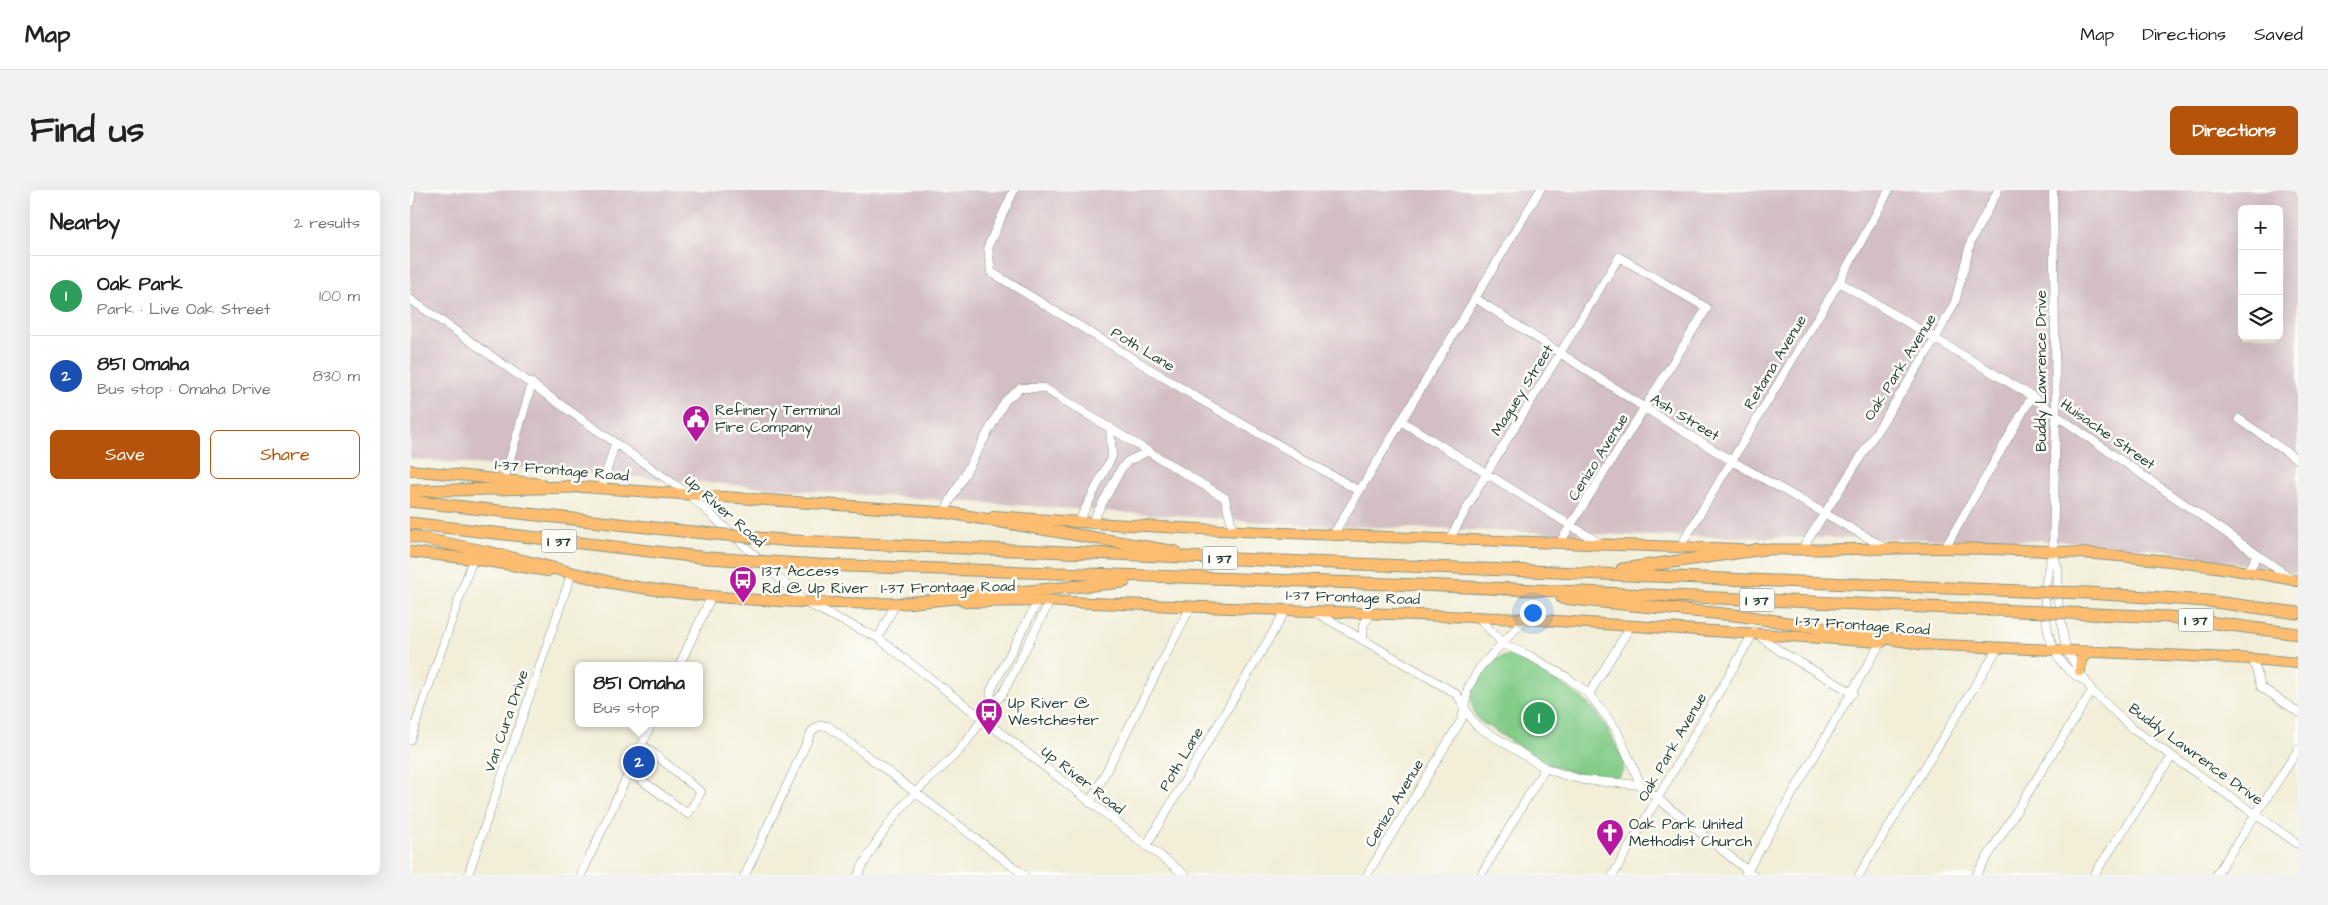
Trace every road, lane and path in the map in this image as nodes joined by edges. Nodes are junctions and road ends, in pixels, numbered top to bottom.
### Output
1 (412, 190) edge
2 (1014, 190) edge
3 (1540, 190) edge
4 (1890, 190) edge
5 (1998, 190) edge
6 (2053, 190) edge
7 (410, 202) edge
8 (1619, 257) joint
9 (1840, 282) junction
10 (1475, 298) junction
11 (410, 299) edge
12 (1936, 338) junction
13 (1560, 354) junction
14 (532, 383) junction
15 (2032, 396) junction
16 (1645, 408) junction
17 (2056, 415) junction
18 (2239, 419) dead end
19 (1401, 421) junction
20 (1110, 428) junction
21 (615, 444) junction
22 (1149, 451) junction
23 (2298, 460) edge
24 (1732, 461) junction
25 (410, 470) edge
26 (1104, 472) junction
27 (1486, 474) junction
28 (1115, 477) junction
29 (504, 480) junction
30 (575, 487) junction
31 (601, 489) junction
32 (410, 490) edge
33 (1359, 491) junction
34 (691, 496) junction
35 (410, 501) edge
36 (944, 512) junction
37 (1824, 514) junction
38 (410, 523) edge
39 (1078, 523) junction
40 (1091, 524) junction
41 (1572, 525) junction
42 (1233, 530) junction
43 (1333, 534) junction
44 (410, 536) edge
45 (1450, 538) junction
46 (1559, 544) junction
47 (1601, 544) junction
48 (1680, 546) junction
49 (1945, 548) junction
50 (1764, 549) junction
51 (1802, 549) junction
52 (1888, 549) junction
53 (410, 552) edge
54 (2053, 552) junction
55 (2255, 553) junction
56 (1197, 557) junction
57 (473, 559) junction
58 (2244, 572) junction
59 (1590, 574) junction
60 (571, 575) junction
61 (1171, 578) junction
62 (2296, 580) edge
63 (609, 582) junction
64 (1496, 588) junction
65 (712, 595) junction
66 (1038, 601) junction
67 (1050, 601) junction
68 (806, 603) junction
69 (900, 603) junction
70 (1192, 606) junction
71 (1286, 610) junction
72 (1315, 612) junction
73 (1372, 613) junction
74 (2298, 613) edge
75 (1478, 617) junction
76 (1525, 619) junction
77 (1630, 627) junction
78 (1754, 632) junction
79 (1784, 634) junction
80 (2298, 634) edge
81 (878, 638) junction
82 (1363, 640) junction
83 (1881, 642) junction
84 (1503, 644) junction
85 (1925, 644) junction
86 (1998, 648) junction
87 (2055, 650) junction
88 (2066, 650) junction
89 (1780, 651) junction
90 (2090, 651) junction
91 (2253, 659) junction
92 (680, 662) edge
93 (2298, 663) edge
94 (2082, 676) junction
95 (2092, 691) junction
96 (1853, 693) junction
97 (1589, 694) junction
98 (990, 704) junction
99 (1464, 706) junction
100 (2298, 712) edge
101 (983, 719) junction
102 (650, 727) edge
103 (410, 740) edge
104 (642, 744) junction
105 (2298, 750) edge
106 (2172, 756) junction
107 (1545, 768) junction
108 (629, 771) junction
109 (1641, 785) junction
110 (915, 793) junction
111 (1659, 798) junction
112 (1090, 803) junction
113 (2257, 815) junction
114 (2298, 844) edge
115 (1146, 846) junction
116 (860, 874) edge
117 (1749, 874) edge
118 (468, 875) edge
119 (580, 875) edge
120 (745, 875) edge
121 (1024, 875) edge
122 (1185, 875) edge
123 (1367, 875) edge
124 (1481, 875) edge
125 (1613, 875) edge
126 (1858, 875) edge
127 (1976, 875) edge
128 (2094, 875) edge
129 (2216, 875) edge

1 - 7 street
2 - 33 street, Poth Lane
3 - 10 street
4 - 9 street, Retama Avenue
5 - 12 street, Oak Park Avenue
6 - 17 street, Buddy Lawrence Drive
8 - 13 street, Maguey Street
8 - 16 street, Cenizo Avenue
9 - 12 street, Huisache Street
9 - 24 street, Retama Avenue
10 - 13 street, Ash Street
10 - 19 street
11 - 14 street, Up River Road
12 - 15 street, Huisache Street
12 - 37 street, Oak Park Avenue
13 - 16 street, Ash Street
13 - 27 street, Maguey Street
14 - 21 street, Up River Road
14 - 29 street
15 - 17 street, Huisache Street
15 - 49 street
16 - 24 street, Ash Street
16 - 41 street, Cenizo Avenue
17 - 54 street, Buddy Lawrence Drive
17 - 55 street, Huisache Street
18 - 23 street
19 - 27 street
19 - 33 street
20 - 22 street
20 - 26 street
20 - 36 street
21 - 31 street
21 - 34 street, Up River Road
22 - 28 street
22 - 42 street
24 - 37 street, Ash Street
24 - 48 street, Retama Avenue
25 - 29 main road, I-37 Frontage Road
26 - 28 street
26 - 39 street
27 - 41 street
27 - 45 street, Maguey Street
28 - 40 street
29 - 30 main road, I-37 Frontage Road
30 - 31 main road, I-37 Frontage Road
30 - 32 highway
31 - 34 main road, I-37 Frontage Road
33 - 43 street
34 - 36 main road, I-37 Frontage Road
34 - 68 street, Up River Road
35 - 56 highway, I 37, bridge
36 - 39 main road, I-37 Frontage Road
36 - 56 highway
37 - 51 street, Oak Park Avenue
37 - 52 street, Ash Street
38 - 61 highway, I 37, bridge
39 - 40 main road, I-37 Frontage Road
40 - 42 main road, I-37 Frontage Road
41 - 46 street, Cenizo Avenue
41 - 47 street
42 - 43 main road, I-37 Frontage Road
43 - 45 main road, I-37 Frontage Road
44 - 63 highway
45 - 46 main road, I-37 Frontage Road
46 - 47 main road, I-37 Frontage Road
47 - 48 main road, I-37 Frontage Road
48 - 50 main road, I-37 Frontage Road
49 - 52 main road, I-37 Frontage Road
49 - 54 main road, I-37 Frontage Road
50 - 51 main road, I-37 Frontage Road
50 - 59 highway
51 - 52 main road, I-37 Frontage Road
53 - 57 main road, I-37 Frontage Road
54 - 58 main road, I-37 Frontage Road
54 - 87 street, Buddy Lawrence Drive
54 - 88 street, Buddy Lawrence Drive
55 - 58 street
55 - 62 street, Huisache Street
56 - 59 highway, I 37
57 - 60 main road, I-37 Frontage Road
57 - 103 street
58 - 62 main road, I-37 Frontage Road
59 - 74 highway, I 37, bridge
60 - 63 main road, I-37 Frontage Road
60 - 118 street, Van Cura Drive
61 - 64 highway, I 37
61 - 69 highway
63 - 65 main road, I-37 Frontage Road
64 - 80 highway, I 37, bridge
64 - 85 highway
65 - 68 main road, I-37 Frontage Road
65 - 92 street
66 - 67 main road, I-37 Frontage Road
66 - 69 main road, I-37 Frontage Road
66 - 98 street
67 - 70 main road, I-37 Frontage Road
67 - 98 street
68 - 69 main road, I-37 Frontage Road
68 - 81 street, Up River Road
69 - 81 street
70 - 71 main road, I-37 Frontage Road
70 - 112 street
71 - 72 main road, I-37 Frontage Road
71 - 115 street, Poth Lane
72 - 73 main road, I-37 Frontage Road
72 - 82 street
73 - 75 main road, I-37 Frontage Road
73 - 82 street
75 - 76 main road, I-37 Frontage Road
75 - 84 street
76 - 77 main road, I-37 Frontage Road
76 - 84 street, Cenizo Avenue
77 - 78 main road, I-37 Frontage Road
77 - 97 street
78 - 79 main road, I-37 Frontage Road
78 - 89 street
78 - 111 street, Oak Park Avenue
79 - 83 main road, I-37 Frontage Road
79 - 89 street
81 - 101 street, Up River Road
82 - 99 street
83 - 85 main road, I-37 Frontage Road
83 - 96 street
84 - 97 street
84 - 99 street, Cenizo Avenue
85 - 86 main road, I-37 Frontage Road
86 - 87 main road, I-37 Frontage Road
86 - 126 street
87 - 88 main road, I-37 Frontage Road
87 - 94 street, Buddy Lawrence Drive
88 - 90 main road, I-37 Frontage Road
88 - 94 street, Buddy Lawrence Drive
89 - 96 street
90 - 91 main road, I-37 Frontage Road
90 - 94 main road
91 - 93 main road, I-37 Frontage Road
91 - 100 street
94 - 95 street, Buddy Lawrence Drive
95 - 106 street, Buddy Lawrence Drive
95 - 127 street
96 - 117 street
97 - 109 street
98 - 101 street
99 - 107 street
99 - 123 street, Cenizo Avenue
101 - 110 street
101 - 112 street, Up River Road
102 - 104 street
104 - 108 street
104 - 108 street
105 - 113 street
106 - 113 street, Buddy Lawrence Drive
106 - 128 street
107 - 109 street
107 - 124 street
108 - 119 street
109 - 111 street
110 - 116 street
110 - 120 street
110 - 121 street
111 - 117 street
111 - 125 street, Oak Park Avenue
112 - 115 street, Up River Road
113 - 114 street, Buddy Lawrence Drive
113 - 129 street
115 - 122 street, Up River Road

